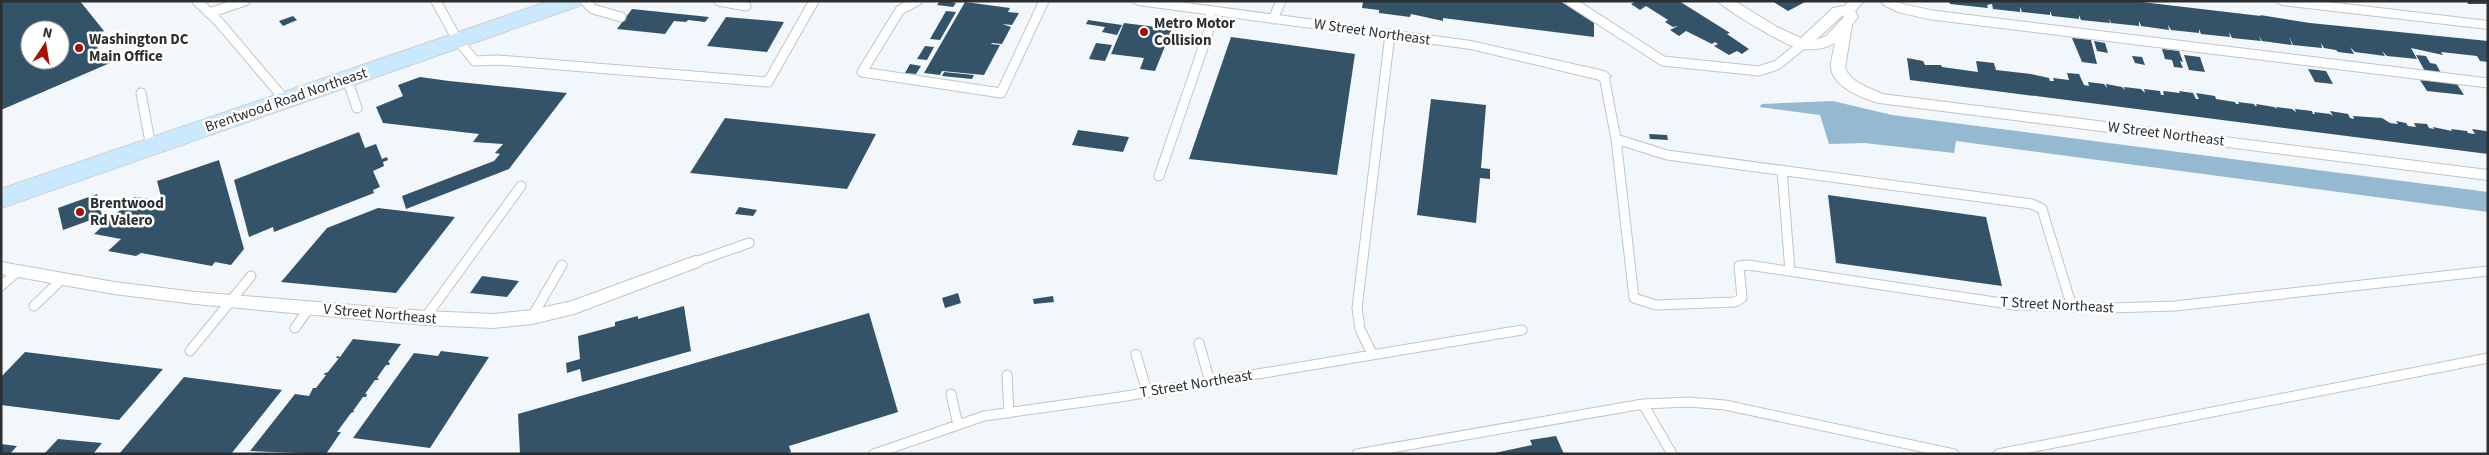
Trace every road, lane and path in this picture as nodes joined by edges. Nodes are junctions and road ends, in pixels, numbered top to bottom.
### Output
1 (197, 1) edge
2 (245, 1) edge
3 (436, 1) edge
4 (571, 1) edge
5 (585, 1) edge
6 (719, 1) edge
7 (814, 1) edge
8 (917, 1) edge
9 (1044, 1) edge
10 (1138, 1) edge
11 (1281, 1) edge
12 (1570, 1) edge
13 (1725, 1) edge
14 (1886, 1) edge
15 (2282, 1) edge
16 (746, 6) dead end
17 (1852, 6) edge
18 (1211, 11) junction
19 (209, 13) junction
20 (621, 17) dead end
21 (1273, 19) junction
22 (1845, 25) junction
23 (2488, 25) edge
24 (1390, 34) junction
25 (458, 40) junction
26 (1802, 45) junction
27 (1604, 76) joint
28 (347, 79) junction
29 (2488, 83) edge
30 (141, 93) dead end
31 (285, 100) junction
32 (358, 108) dead end
33 (1616, 138) junction
34 (151, 147) junction
35 (1782, 170) junction
36 (2488, 175) edge
37 (1159, 176) dead end
38 (521, 186) dead end
39 (1, 199) edge
40 (750, 243) dead end
41 (695, 262) joint
42 (562, 265) dead end
43 (9, 270) edge
44 (2488, 270) edge
45 (1790, 271) junction
46 (251, 276) dead end
47 (62, 279) junction
48 (1, 286) edge
49 (232, 301) junction
50 (34, 306) dead end
51 (2072, 307) junction
52 (309, 308) junction
53 (532, 317) junction
54 (425, 318) junction
55 (294, 328) dead end
56 (1522, 330) dead end
57 (1199, 343) dead end
58 (190, 350) dead end
59 (1136, 354) dead end
60 (1372, 354) junction
61 (2488, 358) edge
62 (1007, 375) dead end
63 (1210, 382) junction
64 (1147, 392) junction
65 (951, 394) dead end
66 (1642, 404) junction
67 (1009, 413) junction
68 (958, 425) junction
69 (874, 454) edge
70 (1357, 454) edge
71 (1672, 454) edge
72 (1954, 454) edge
73 (1998, 454) edge

1 - 19 lane
2 - 19 lane
3 - 25 lane
4 - 25 main road, Brentwood Road Northeast
5 - 20 lane
6 - 16 lane
7 - 25 lane
8 - 9 lane
10 - 18 street, W Street Northeast
11 - 21 lane
12 - 26 lane
13 - 26 street
14 - 29 lane
15 - 23 street
17 - 22 street
17 - 26 street
18 - 21 street, W Street Northeast
18 - 37 lane
19 - 31 lane
21 - 24 street, W Street Northeast
22 - 26 street
22 - 36 street, W Street Northeast
24 - 27 street, W Street Northeast
24 - 60 lane
25 - 28 main road, Brentwood Road Northeast
27 - 33 lane
28 - 31 main road, Brentwood Road Northeast
28 - 32 lane
30 - 34 lane
31 - 34 main road, Brentwood Road Northeast
33 - 35 lane
33 - 45 lane, T Street Northeast
34 - 39 main road, Brentwood Road Northeast
35 - 45 lane
35 - 51 lane
38 - 54 lane
40 - 41 lane, V Street Northeast
41 - 53 street, V Street Northeast
42 - 53 lane
43 - 47 street, V Street Northeast
43 - 48 lane
44 - 51 lane, T Street Northeast
45 - 51 lane, T Street Northeast
46 - 49 lane
47 - 49 street, V Street Northeast
47 - 50 lane
49 - 52 street, V Street Northeast
49 - 58 lane
52 - 54 street, V Street Northeast
52 - 55 lane
53 - 54 street, V Street Northeast
56 - 60 lane, T Street Northeast
57 - 63 lane
59 - 64 lane
60 - 63 lane, T Street Northeast
61 - 73 lane
62 - 67 lane
63 - 64 lane, T Street Northeast
64 - 67 lane, T Street Northeast
65 - 68 lane
66 - 70 lane
66 - 71 lane
66 - 72 lane
67 - 68 lane, T Street Northeast
68 - 69 lane, T Street Northeast

